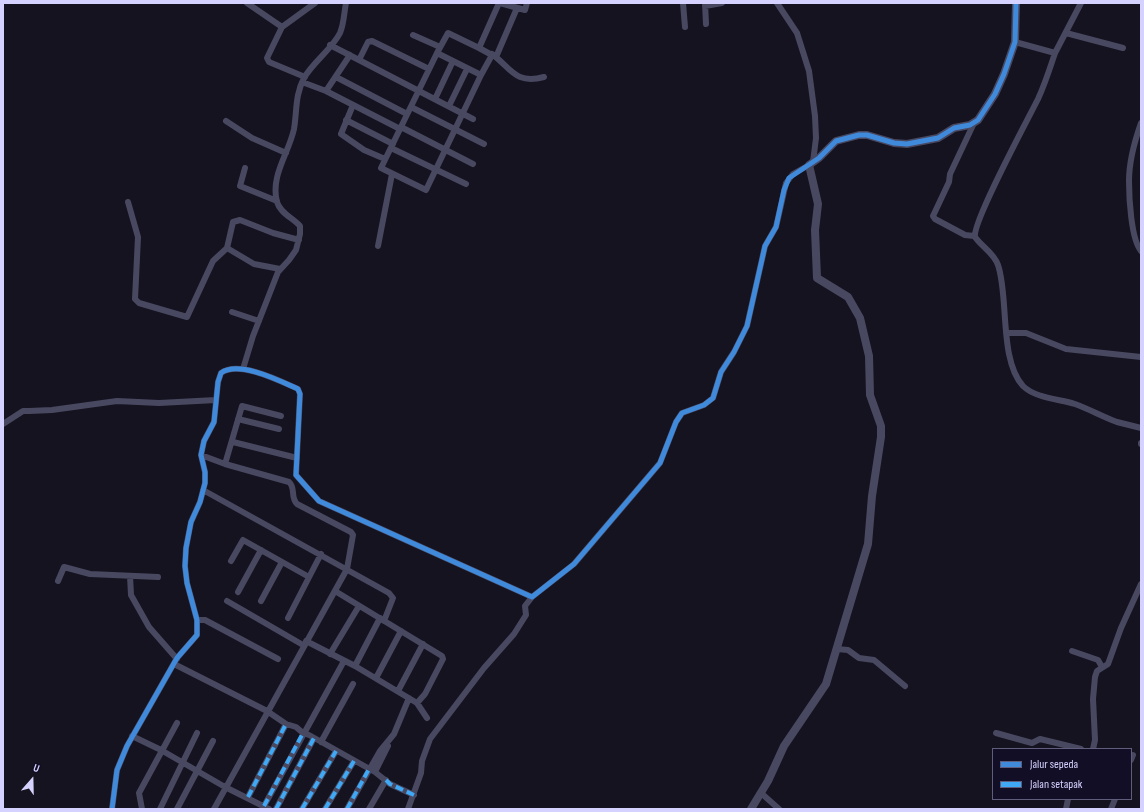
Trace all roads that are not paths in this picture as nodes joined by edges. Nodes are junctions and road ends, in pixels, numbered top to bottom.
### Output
1 (247, 3) edge
2 (315, 3) edge
3 (346, 3) edge
4 (499, 3) edge
5 (527, 3) edge
6 (683, 3) edge
7 (722, 3) edge
8 (777, 3) edge
9 (1016, 3) edge
10 (1081, 3) edge
11 (705, 4) edge
12 (517, 8) junction
13 (706, 24) dead end
14 (282, 27) junction
15 (685, 27) dead end
16 (1066, 33) junction
17 (413, 35) dead end
18 (1015, 42) junction
19 (330, 45) junction
20 (479, 48) junction
21 (1123, 48) dead end
22 (439, 50) junction
23 (1055, 53) junction
24 (350, 55) junction
25 (494, 55) junction
26 (359, 60) junction
27 (453, 61) junction
28 (429, 69) junction
29 (467, 69) junction
30 (481, 76) junction
31 (336, 77) junction
32 (544, 77) dead end
33 (303, 80) junction
34 (326, 91) junction
35 (419, 91) junction
36 (435, 99) junction
37 (353, 105) junction
38 (449, 106) junction
39 (411, 107) junction
40 (408, 114) junction
41 (464, 114) junction
42 (473, 119) dead end
43 (346, 120) junction
44 (226, 121) dead end
45 (974, 123) junction
46 (1141, 123) edge
47 (400, 128) junction
48 (455, 131) junction
49 (484, 144) dead end
50 (392, 146) junction
51 (446, 150) junction
52 (286, 153) junction
53 (385, 159) junction
54 (473, 164) dead end
55 (811, 164) junction
56 (245, 168) dead end
57 (436, 170) junction
58 (392, 174) junction
59 (466, 184) dead end
60 (277, 201) junction
61 (128, 202) dead end
62 (974, 236) junction
63 (299, 240) junction
64 (378, 246) dead end
65 (228, 248) junction
66 (1141, 251) edge
67 (280, 270) junction
68 (232, 312) dead end
69 (259, 321) junction
70 (1006, 333) junction
71 (1141, 357) edge
72 (243, 369) junction
73 (216, 400) junction
74 (281, 416) dead end
75 (238, 419) junction
76 (3, 424) edge
77 (1141, 428) edge
78 (279, 429) dead end
79 (232, 442) junction
80 (201, 455) junction
81 (297, 458) junction
82 (225, 464) junction
83 (203, 490) junction
84 (261, 550) junction
85 (321, 554) junction
86 (231, 561) dead end
87 (282, 562) junction
88 (347, 569) junction
89 (130, 576) junction
90 (158, 577) dead end
91 (309, 577) junction
92 (58, 581) dead end
93 (1141, 584) edge
94 (238, 592) dead end
95 (335, 592) junction
96 (532, 597) junction
97 (227, 601) dead end
98 (261, 601) dead end
99 (359, 606) junction
100 (288, 618) dead end
101 (197, 620) junction
102 (382, 620) junction
103 (401, 631) junction
104 (305, 643) junction
105 (423, 644) junction
106 (837, 649) junction
107 (1072, 651) dead end
108 (330, 654) junction
109 (278, 659) dead end
110 (344, 661) junction
111 (176, 662) junction
112 (355, 666) junction
113 (1102, 668) junction
114 (376, 678) junction
115 (353, 684) dead end
116 (905, 686) dead end
117 (398, 691) junction
118 (409, 698) junction
119 (418, 703) junction
120 (267, 711) junction
121 (427, 718) dead end
122 (176, 723) dead end
123 (286, 724) junction
124 (197, 733) dead end
125 (303, 733) junction
126 (996, 733) dead end
127 (132, 736) junction
128 (314, 738) junction
129 (213, 740) dead end
130 (321, 742) junction
131 (1077, 748) edge
132 (1093, 748) edge
133 (161, 750) junction
134 (336, 751) junction
135 (354, 761) junction
136 (183, 762) junction
137 (197, 771) junction
138 (372, 771) junction
139 (386, 780) junction
140 (225, 787) junction
141 (761, 793) junction
142 (414, 795) junction
143 (248, 797) junction
144 (216, 808) edge
145 (266, 808) edge
146 (112, 809) edge
147 (142, 809) edge
148 (160, 809) edge
149 (177, 809) edge
150 (276, 809) edge
151 (302, 809) edge
152 (326, 809) edge
153 (347, 809) edge
154 (369, 809) edge
155 (408, 809) edge
156 (751, 809) edge
157 (779, 809) edge

1 - 14 street
2 - 14 street
3 - 19 street
4 - 12 street
4 - 20 street
5 - 12 street
6 - 15 street
7 - 11 street
8 - 55 street
9 - 18 street
10 - 16 street
11 - 13 street
12 - 25 street
14 - 33 street
16 - 21 street
16 - 23 street
17 - 22 street
18 - 23 street
18 - 45 street
19 - 24 street
19 - 33 street
20 - 22 street
20 - 25 street
22 - 27 street
22 - 28 street
23 - 62 street
24 - 26 street
24 - 31 street
25 - 30 street
25 - 32 street
26 - 28 street
26 - 35 street
27 - 29 street
27 - 36 street
28 - 35 street
29 - 30 street
29 - 38 street
30 - 41 street
31 - 34 street
31 - 40 street
33 - 34 street
33 - 52 street
34 - 37 street
35 - 36 street
35 - 39 street
36 - 38 street
37 - 43 street
37 - 47 street
38 - 41 street
39 - 40 street
39 - 48 street
40 - 47 street
41 - 42 street
41 - 48 street
43 - 50 street
43 - 53 street
44 - 52 street
45 - 55 street
45 - 62 street
46 - 66 street
47 - 50 street
47 - 51 street
48 - 49 street
48 - 51 street
50 - 53 street
50 - 57 street
51 - 54 street
51 - 57 street
52 - 60 street
53 - 58 street
55 - 96 street
55 - 106 street
56 - 60 street
57 - 58 street
57 - 59 street
58 - 64 street
60 - 63 street
61 - 65 street
62 - 70 street
63 - 65 street
63 - 67 street
65 - 67 street
67 - 69 street
68 - 69 street
69 - 72 street
70 - 71 street
70 - 77 street
72 - 73 street
72 - 81 street
73 - 76 street
73 - 80 street
74 - 75 street
75 - 78 street
75 - 79 street
79 - 81 street
79 - 82 street
80 - 82 street
80 - 83 street
81 - 96 street
82 - 88 street
83 - 85 street
83 - 101 street
84 - 86 street
84 - 87 street
84 - 94 street
85 - 88 street
85 - 91 street
87 - 91 street
87 - 98 street
88 - 95 street
88 - 102 street
89 - 90 street
89 - 92 street
89 - 111 street
91 - 100 street
93 - 113 street
95 - 99 street
95 - 104 street
96 - 142 street
97 - 104 street
99 - 102 street
99 - 108 street
101 - 109 street
101 - 111 street
102 - 103 street
102 - 112 street
103 - 105 street
103 - 114 street
104 - 108 street
104 - 120 street
105 - 117 street
105 - 119 street
106 - 116 street
106 - 141 street
107 - 113 street
108 - 110 street
110 - 112 street
110 - 125 street
111 - 120 street
111 - 127 street
112 - 114 street
113 - 132 street
114 - 117 street
115 - 130 street
117 - 118 street
118 - 119 street
118 - 138 street
119 - 121 street
120 - 123 street
120 - 140 street
122 - 133 street
123 - 125 street
123 - 143 street
124 - 136 street
125 - 128 street
125 - 145 street
126 - 131 street
127 - 133 street
127 - 146 street
128 - 130 street
128 - 150 street
129 - 137 street
130 - 134 street
133 - 136 street
133 - 147 street
134 - 135 street
134 - 151 street
135 - 138 street
135 - 152 street
136 - 137 street
136 - 148 street
137 - 140 street
137 - 149 street
138 - 139 street
138 - 153 street
139 - 142 street
139 - 154 street
140 - 143 street
140 - 144 street
141 - 156 street
141 - 157 street
142 - 155 street
143 - 145 street

